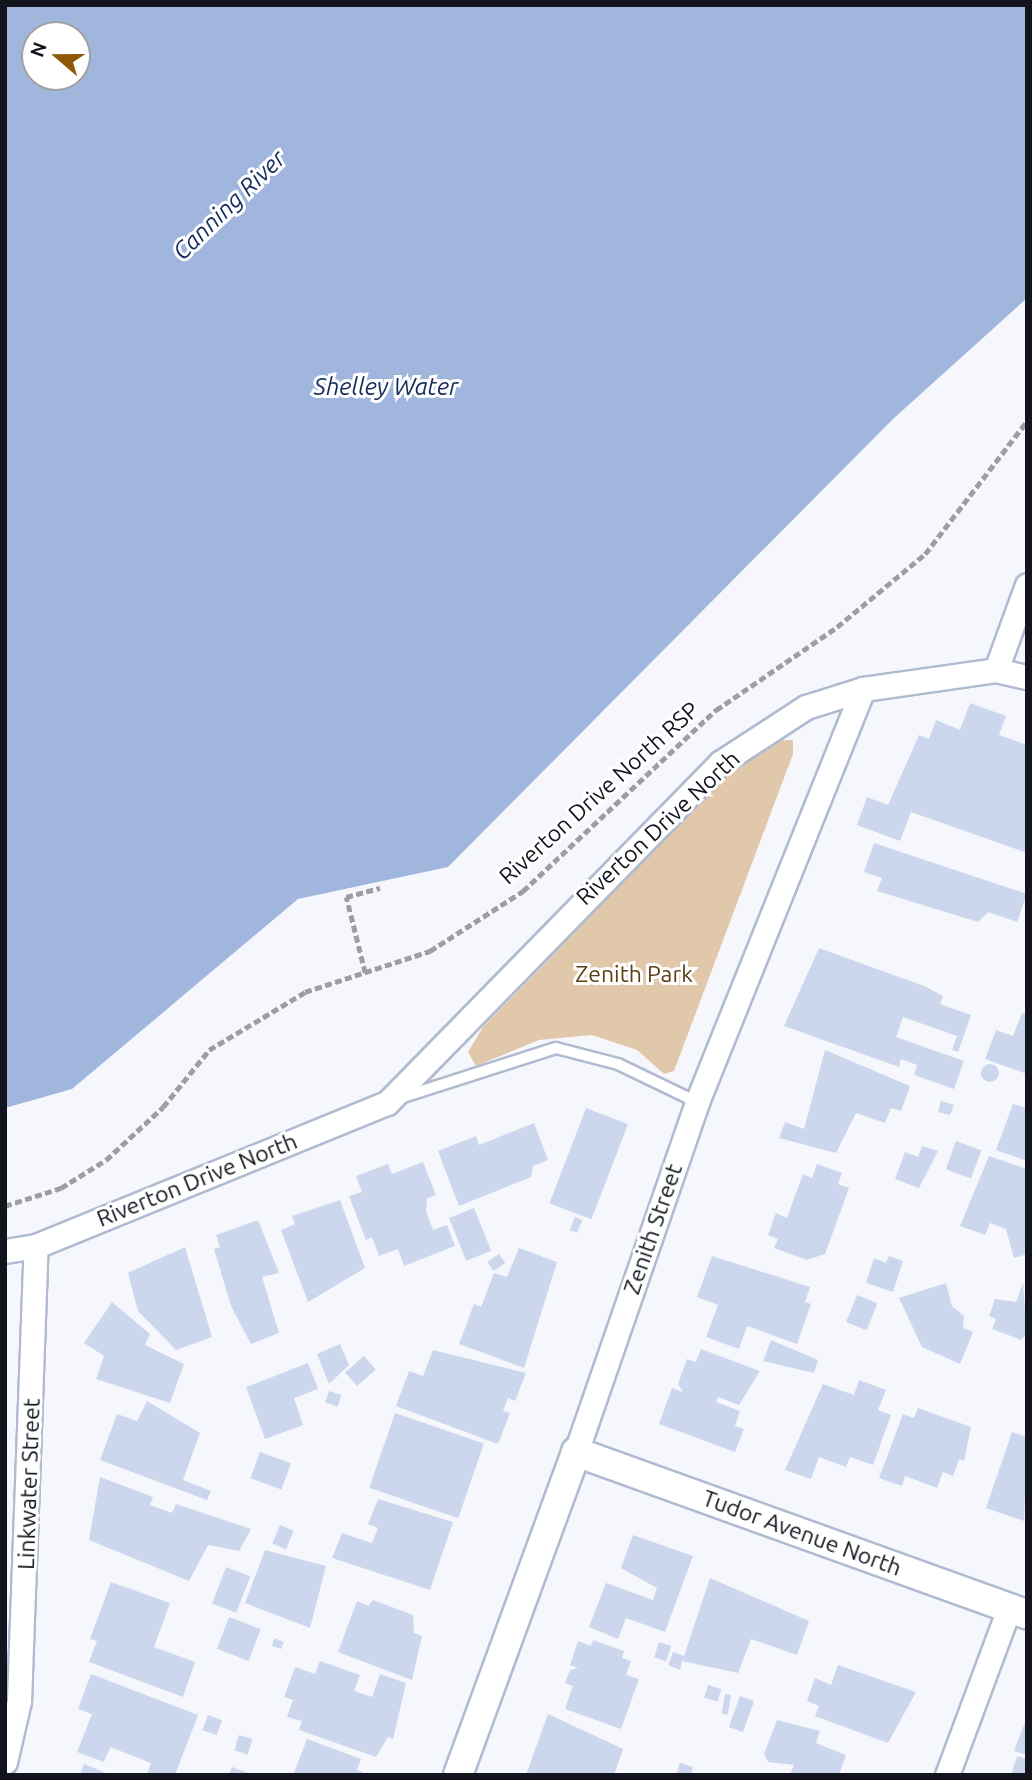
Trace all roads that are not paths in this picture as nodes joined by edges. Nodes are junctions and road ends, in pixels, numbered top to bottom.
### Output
1 (1027, 585) edge
2 (996, 670) junction
3 (1027, 677) edge
4 (863, 689) junction
5 (697, 1102) junction
6 (387, 1103) junction
7 (36, 1246) junction
8 (5, 1251) edge
9 (576, 1452) junction
10 (1018, 1611) edge
11 (5, 1762) edge
12 (458, 1775) edge
13 (947, 1775) edge

1 - 2 street
2 - 3 street
2 - 4 street, Riverton Drive North
4 - 5 street, Zenith Street
4 - 6 street, Riverton Drive North
5 - 6 lane, Riverton Drive North
5 - 9 street, Zenith Street
6 - 7 street, Riverton Drive North
7 - 8 street, Riverton Drive North
7 - 11 street, Linkwater Street
9 - 10 street, Tudor Avenue North
9 - 12 street, Zenith Street
10 - 13 street

